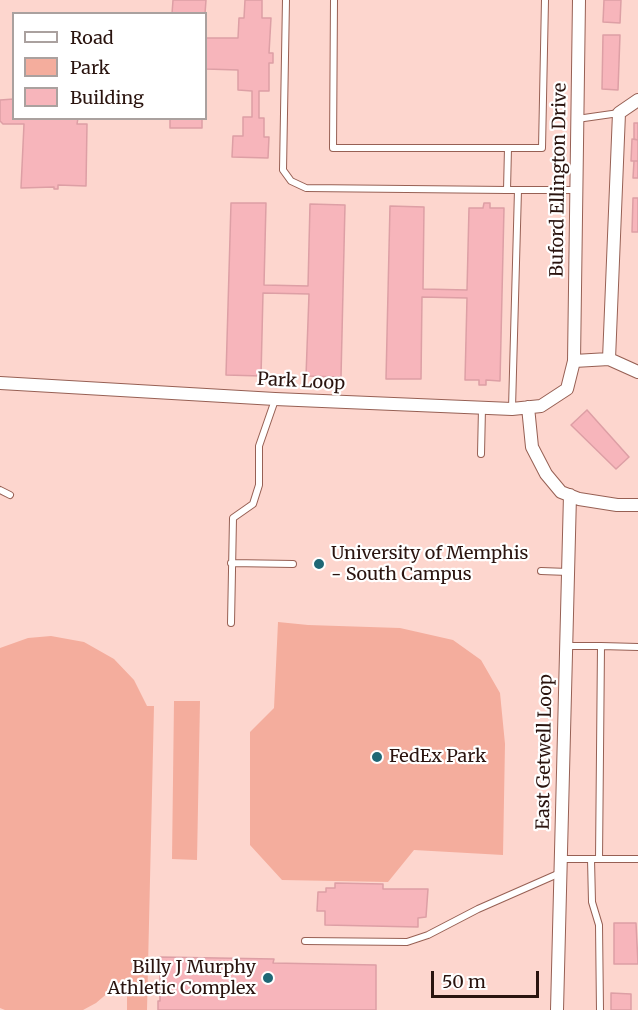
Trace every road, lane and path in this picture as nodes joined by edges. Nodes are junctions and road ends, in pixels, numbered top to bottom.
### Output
1 (286, 0) edge
2 (334, 0) edge
3 (545, 0) edge
4 (579, 0) edge
5 (638, 100) edge
6 (620, 112) junction
7 (577, 119) junction
8 (508, 148) junction
9 (507, 190) junction
10 (518, 190) junction
11 (576, 190) junction
12 (609, 359) junction
13 (574, 361) junction
14 (638, 372) edge
15 (0, 383) edge
16 (275, 399) junction
17 (528, 407) junction
18 (482, 408) junction
19 (512, 409) junction
20 (481, 454) dead end
21 (0, 490) edge
22 (10, 495) dead end
23 (570, 495) junction
24 (638, 505) edge
25 (231, 563) junction
26 (293, 564) dead end
27 (541, 571) dead end
28 (568, 572) junction
29 (231, 622) dead end
30 (566, 646) junction
31 (601, 646) junction
32 (638, 647) edge
33 (561, 859) junction
34 (595, 859) junction
35 (638, 860) edge
36 (561, 872) junction
37 (305, 941) dead end
38 (557, 1010) edge
39 (600, 1010) edge

1 - 9 lane
2 - 8 lane
3 - 8 lane
4 - 7 street, Buford Ellington Drive
5 - 6 street
6 - 7 lane
6 - 12 street
7 - 11 street, Buford Ellington Drive
8 - 9 lane
9 - 10 lane
10 - 11 lane
10 - 19 lane
11 - 13 street, Buford Ellington Drive
12 - 13 street
12 - 14 street
13 - 17 street, Park Loop
15 - 16 street, Park Loop
16 - 18 street, Park Loop
16 - 25 lane
17 - 19 street, Park Loop
17 - 23 street
18 - 19 street, Park Loop
18 - 20 lane
21 - 22 lane
23 - 24 street
23 - 28 street, East Getwell Loop
25 - 26 lane
25 - 29 lane
27 - 28 lane
28 - 30 street, East Getwell Loop
30 - 31 lane
30 - 33 street, East Getwell Loop
31 - 32 lane
31 - 34 lane
33 - 34 lane
33 - 36 street, East Getwell Loop
34 - 35 lane
34 - 39 lane
36 - 37 lane
36 - 38 street, East Getwell Loop

